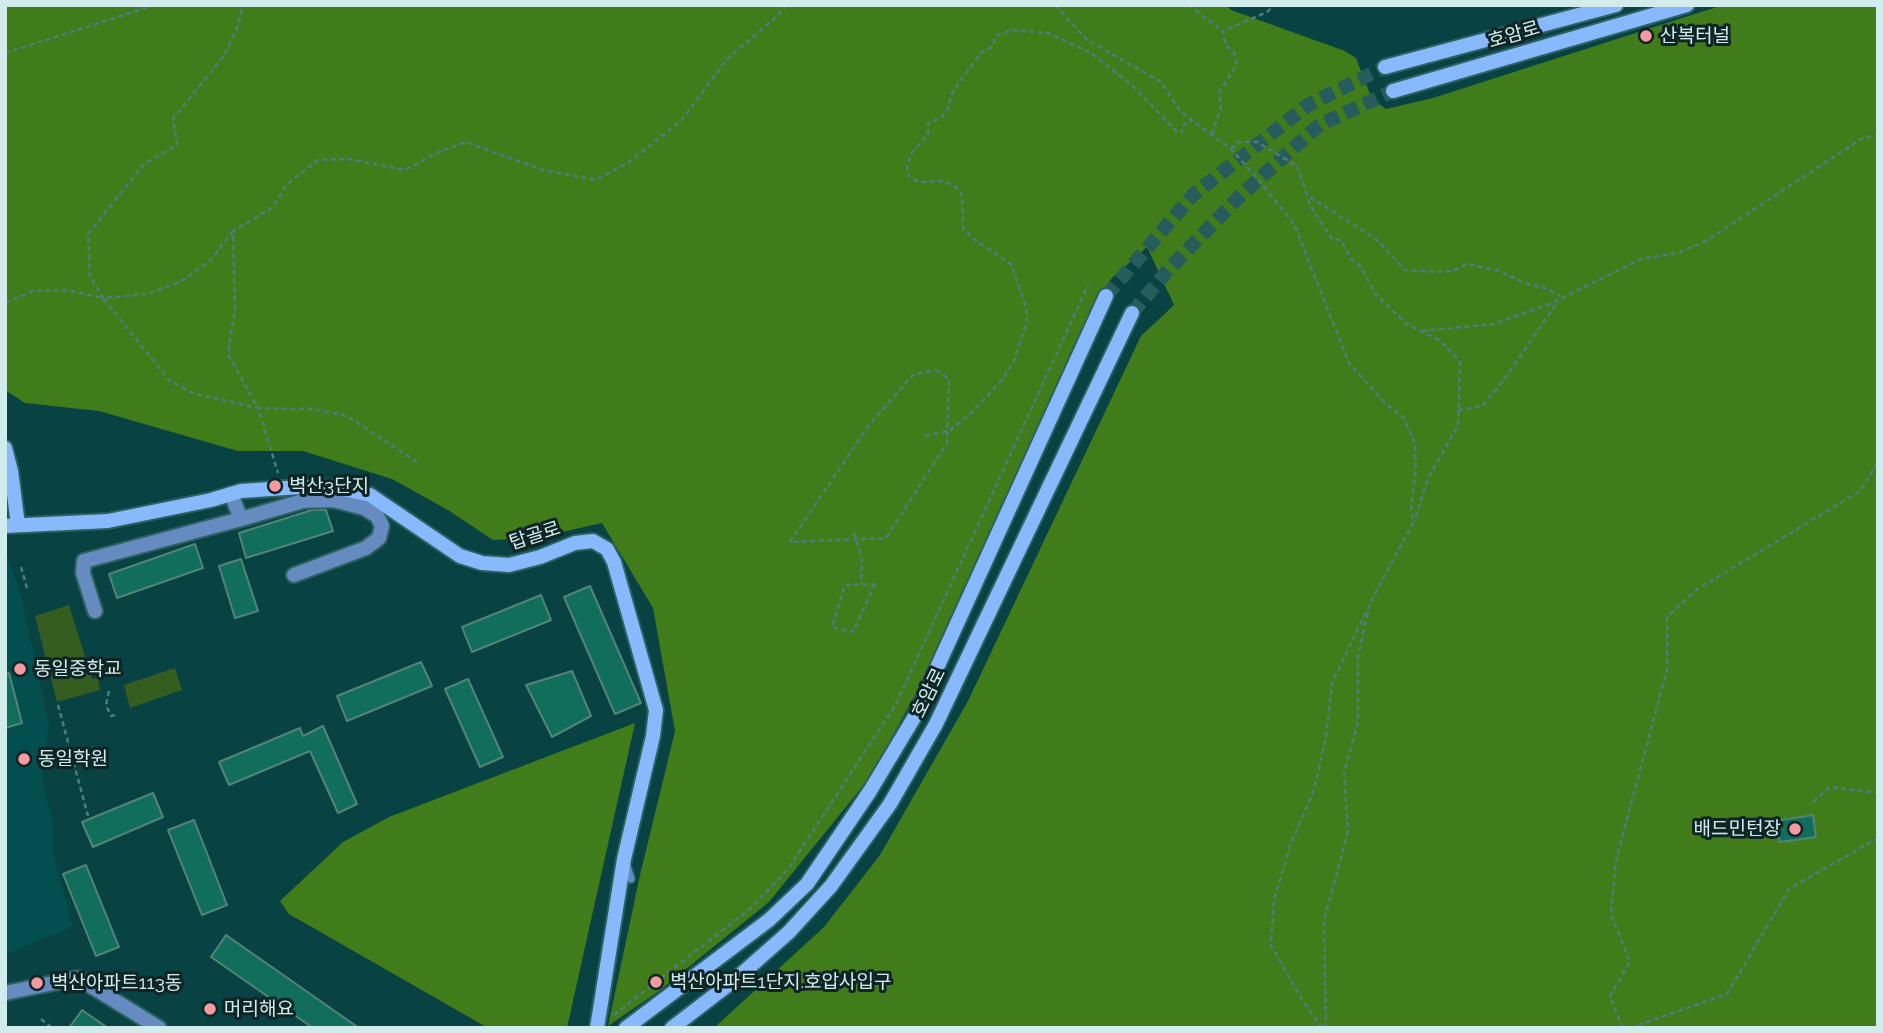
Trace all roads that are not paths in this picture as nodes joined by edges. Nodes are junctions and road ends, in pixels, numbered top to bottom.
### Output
1 (1616, 5) edge
2 (1687, 5) edge
3 (1385, 67) tunnel mouth
4 (1393, 91) tunnel mouth
5 (1107, 296) tunnel mouth
6 (1132, 313) tunnel mouth
7 (5, 448) edge
8 (231, 494) junction
9 (241, 519) junction
10 (11, 526) edge
11 (294, 575) dead end
12 (94, 611) dead end
13 (624, 859) junction
14 (631, 879) dead end
15 (5, 993) edge
16 (602, 1024) edge
17 (159, 1028) edge
18 (626, 1028) edge
19 (672, 1028) edge

1 - 3 main road
2 - 4 main road, 호암로
5 - 18 main road
6 - 19 main road, 호암로
7 - 10 main road
8 - 9 street
8 - 10 main road, 탑골로
8 - 13 main road, 탑골로
9 - 11 street
9 - 12 street
13 - 14 lane
13 - 16 main road, 탑골로
15 - 17 street

